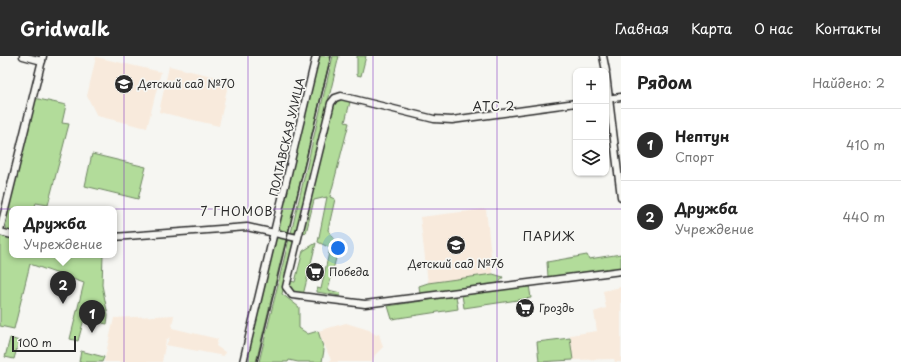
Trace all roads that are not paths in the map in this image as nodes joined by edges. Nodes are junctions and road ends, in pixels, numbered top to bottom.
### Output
1 (23, 56) edge
2 (316, 56) edge
3 (603, 56) edge
4 (43, 58) edge
5 (605, 68) edge
6 (621, 97) edge
7 (609, 99) edge
8 (573, 103) edge
9 (609, 104) edge
10 (621, 197) edge
11 (0, 231) edge
12 (274, 233) junction
13 (117, 237) edge
14 (297, 238) junction
15 (621, 271) edge
16 (243, 362) edge

1 - 4 street
2 - 12 street, ПОЛТАВСКАЯ УЛИЦА
3 - 5 street
4 - 11 street
6 - 7 street
8 - 14 street
9 - 10 street
12 - 13 street
12 - 14 street
12 - 16 street, ПОЛТАВСКАЯ УЛИЦА
14 - 15 street

